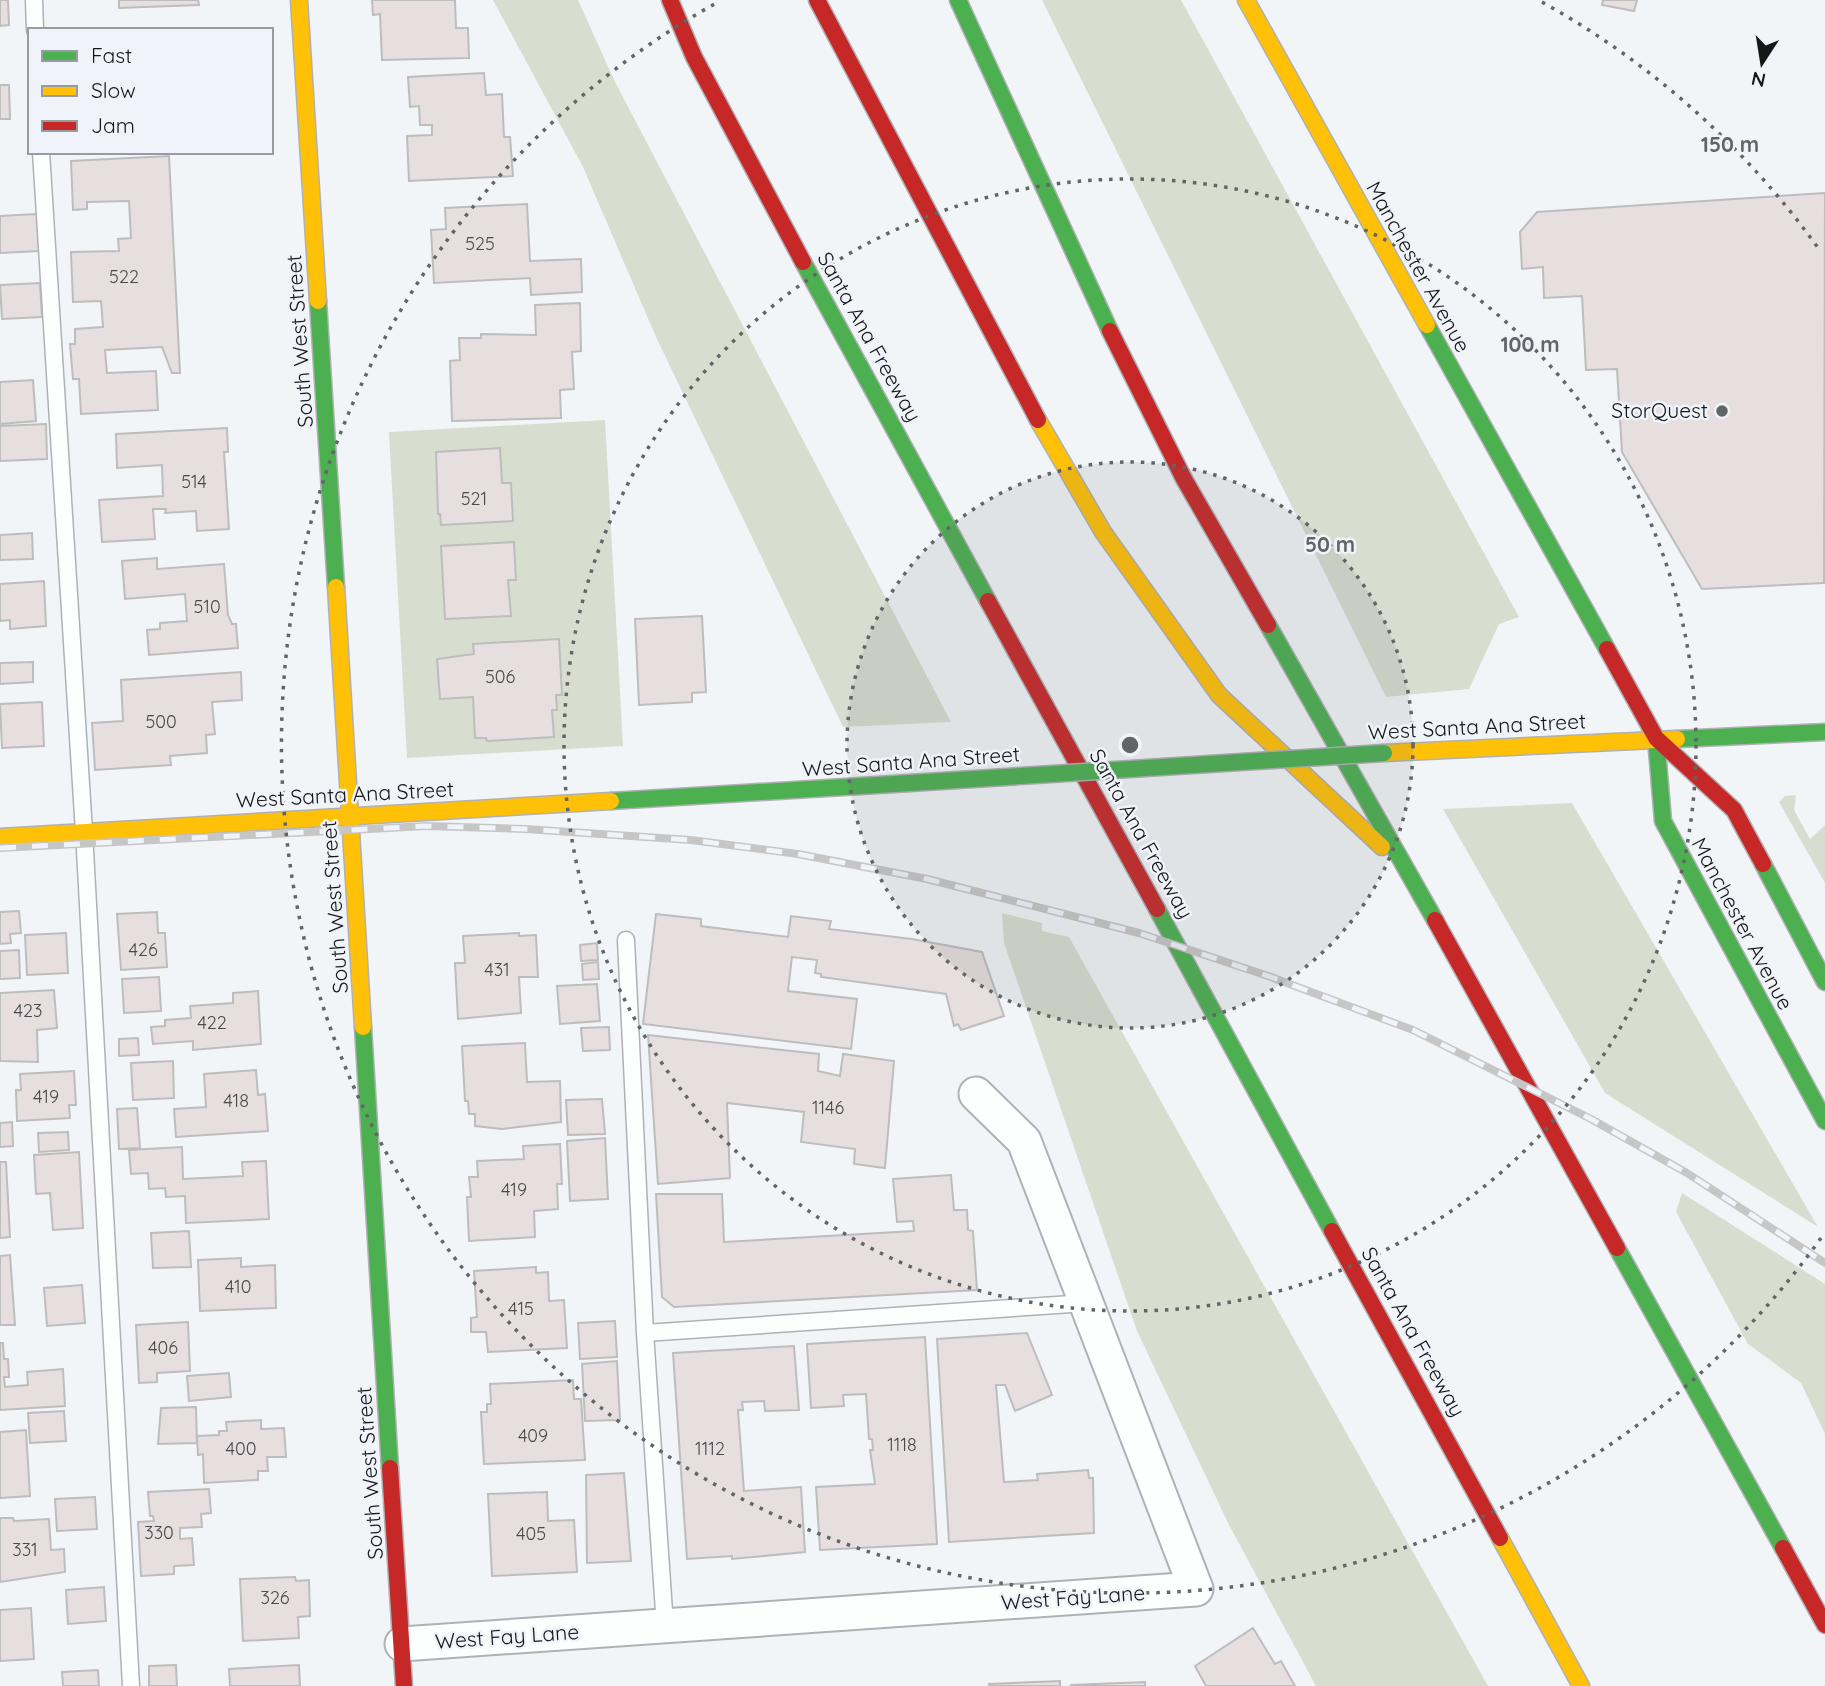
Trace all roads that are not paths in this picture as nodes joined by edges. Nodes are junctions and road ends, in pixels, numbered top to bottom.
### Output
1 (34, 0) edge
2 (299, 0) edge
3 (660, 0) edge
4 (670, 0) edge
5 (817, 0) edge
6 (958, 0) edge
7 (1246, 0) edge
8 (35, 28) edge
9 (694, 57) junction
10 (41, 154) edge
11 (1825, 732) edge
12 (1656, 738) junction
13 (351, 816) junction
14 (83, 832) junction
15 (0, 837) edge
16 (1409, 872) junction
17 (626, 940) dead end
18 (1825, 982) edge
19 (976, 1094) dead end
20 (1825, 1121) edge
21 (1086, 1303) junction
22 (645, 1333) junction
23 (1825, 1625) edge
24 (665, 1626) junction
25 (402, 1644) junction
26 (131, 1686) edge
27 (404, 1686) edge
28 (1581, 1686) edge

1 - 8 lane
2 - 13 main road, South West Street
3 - 9 main road
4 - 9 main road, Santa Ana Freeway
5 - 16 main road
6 - 16 main road
7 - 12 main road, Manchester Avenue
9 - 28 main road, Santa Ana Freeway
10 - 14 lane
11 - 12 main road, West Santa Ana Street
12 - 13 main road, West Santa Ana Street, bridge
12 - 18 main road, Manchester Avenue
12 - 20 main road, Manchester Avenue
13 - 14 main road, West Santa Ana Street
13 - 25 main road, South West Street
14 - 15 main road, West Santa Ana Street
14 - 26 lane
16 - 23 main road
17 - 22 lane
19 - 21 street, West Fay Lane
21 - 22 lane
21 - 24 street, West Fay Lane
22 - 24 lane
24 - 25 street, West Fay Lane
25 - 27 main road, South West Street

